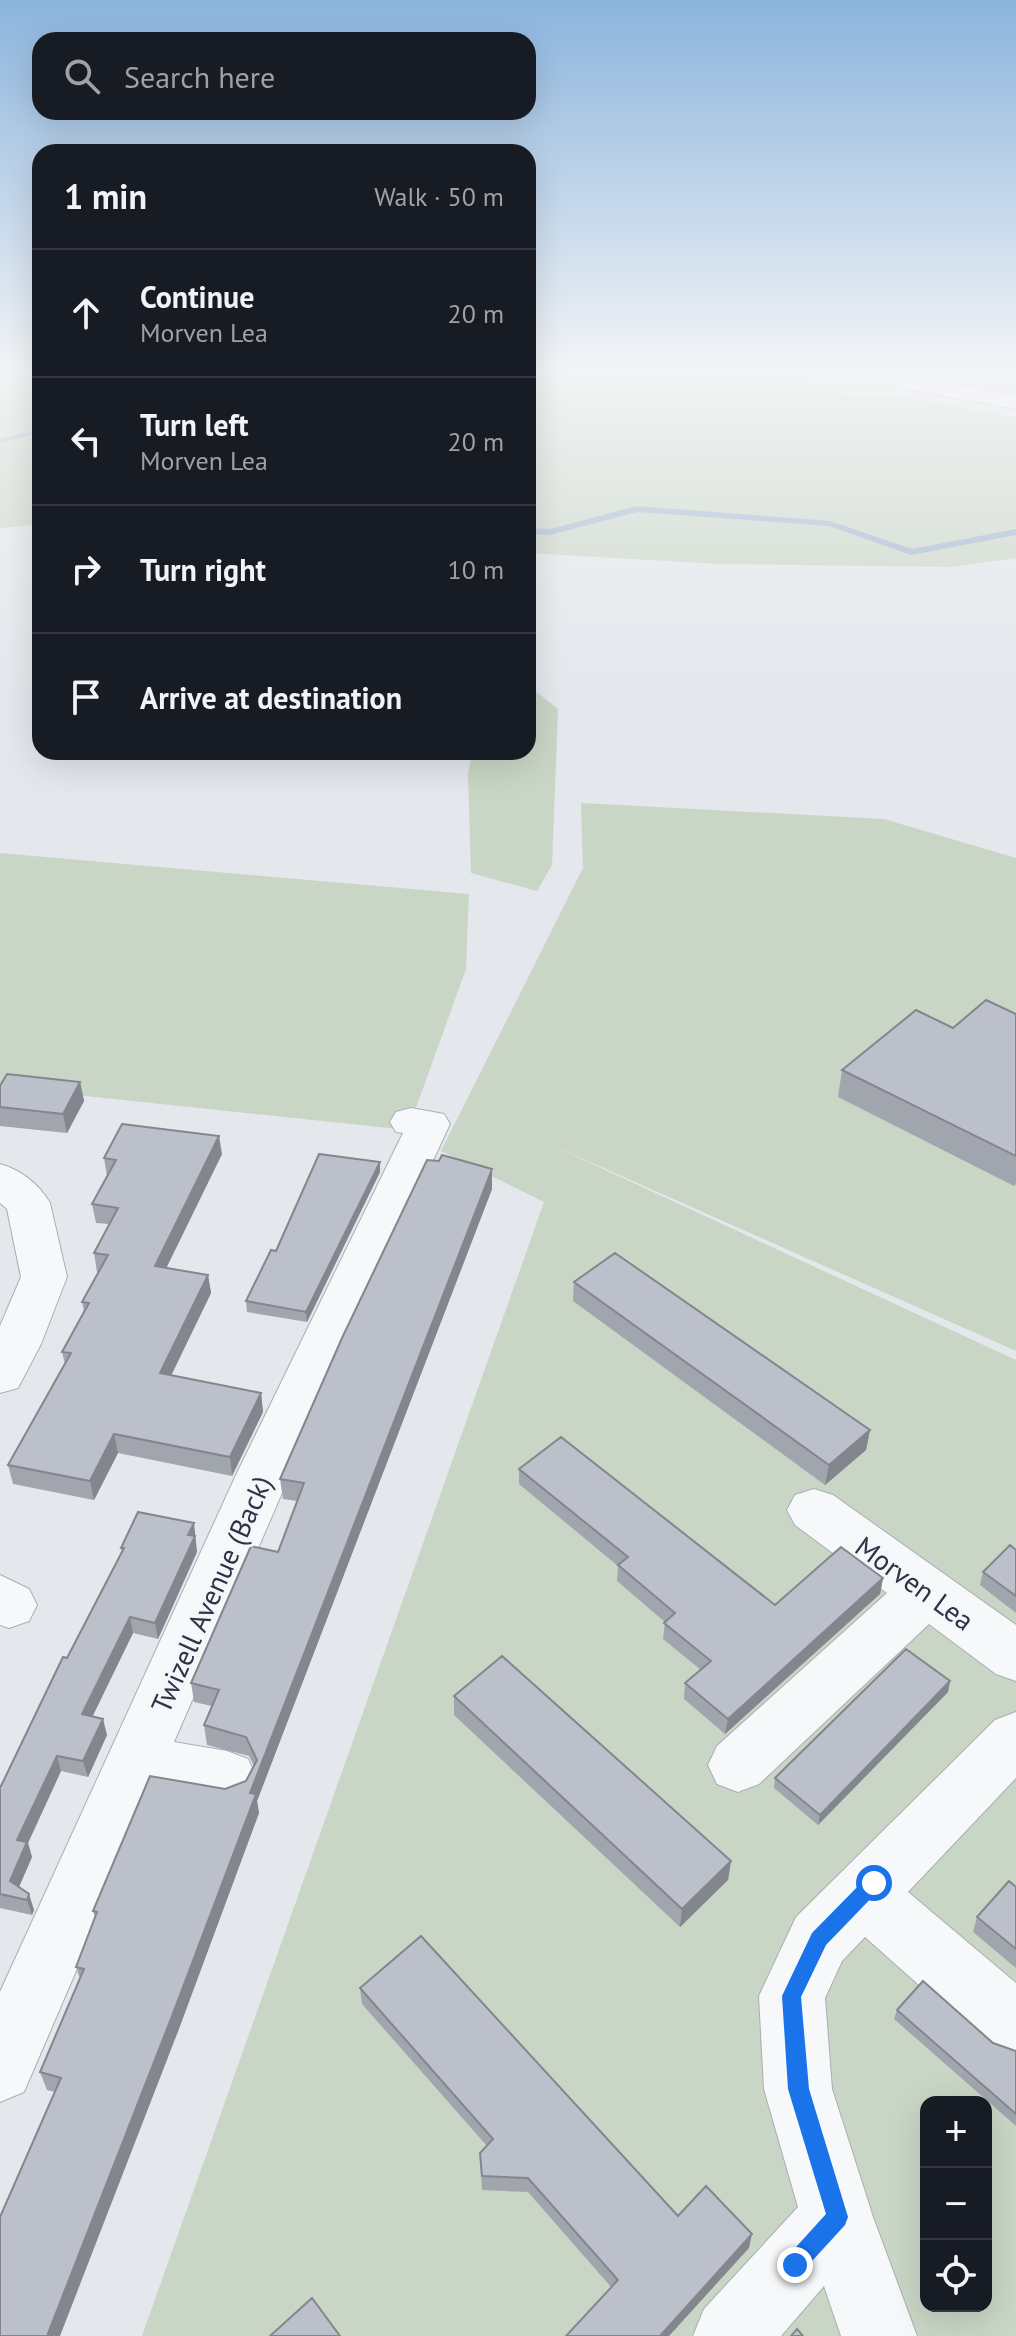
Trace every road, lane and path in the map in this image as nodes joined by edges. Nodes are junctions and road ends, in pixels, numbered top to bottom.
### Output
1 (420, 1123) dead end
2 (0, 1179) edge
3 (0, 1375) edge
4 (814, 1510) dead end
5 (926, 1592) junction
6 (1016, 1657) edge
7 (1016, 1738) edge
8 (137, 1762) junction
9 (738, 1765) dead end
10 (227, 1778) dead end
11 (862, 1894) junction
12 (1016, 2026) edge
13 (0, 2068) edge
14 (837, 2217) junction
15 (731, 2336) edge
16 (879, 2336) edge

1 - 8 street, Twizell Avenue (Back)
2 - 3 street
4 - 5 street, Morven Lea
5 - 6 street, Morven Lea
5 - 9 street
7 - 11 street
8 - 10 street
8 - 13 street, Twizell Avenue (Back)
11 - 12 street
11 - 14 street
14 - 15 street
14 - 16 street

